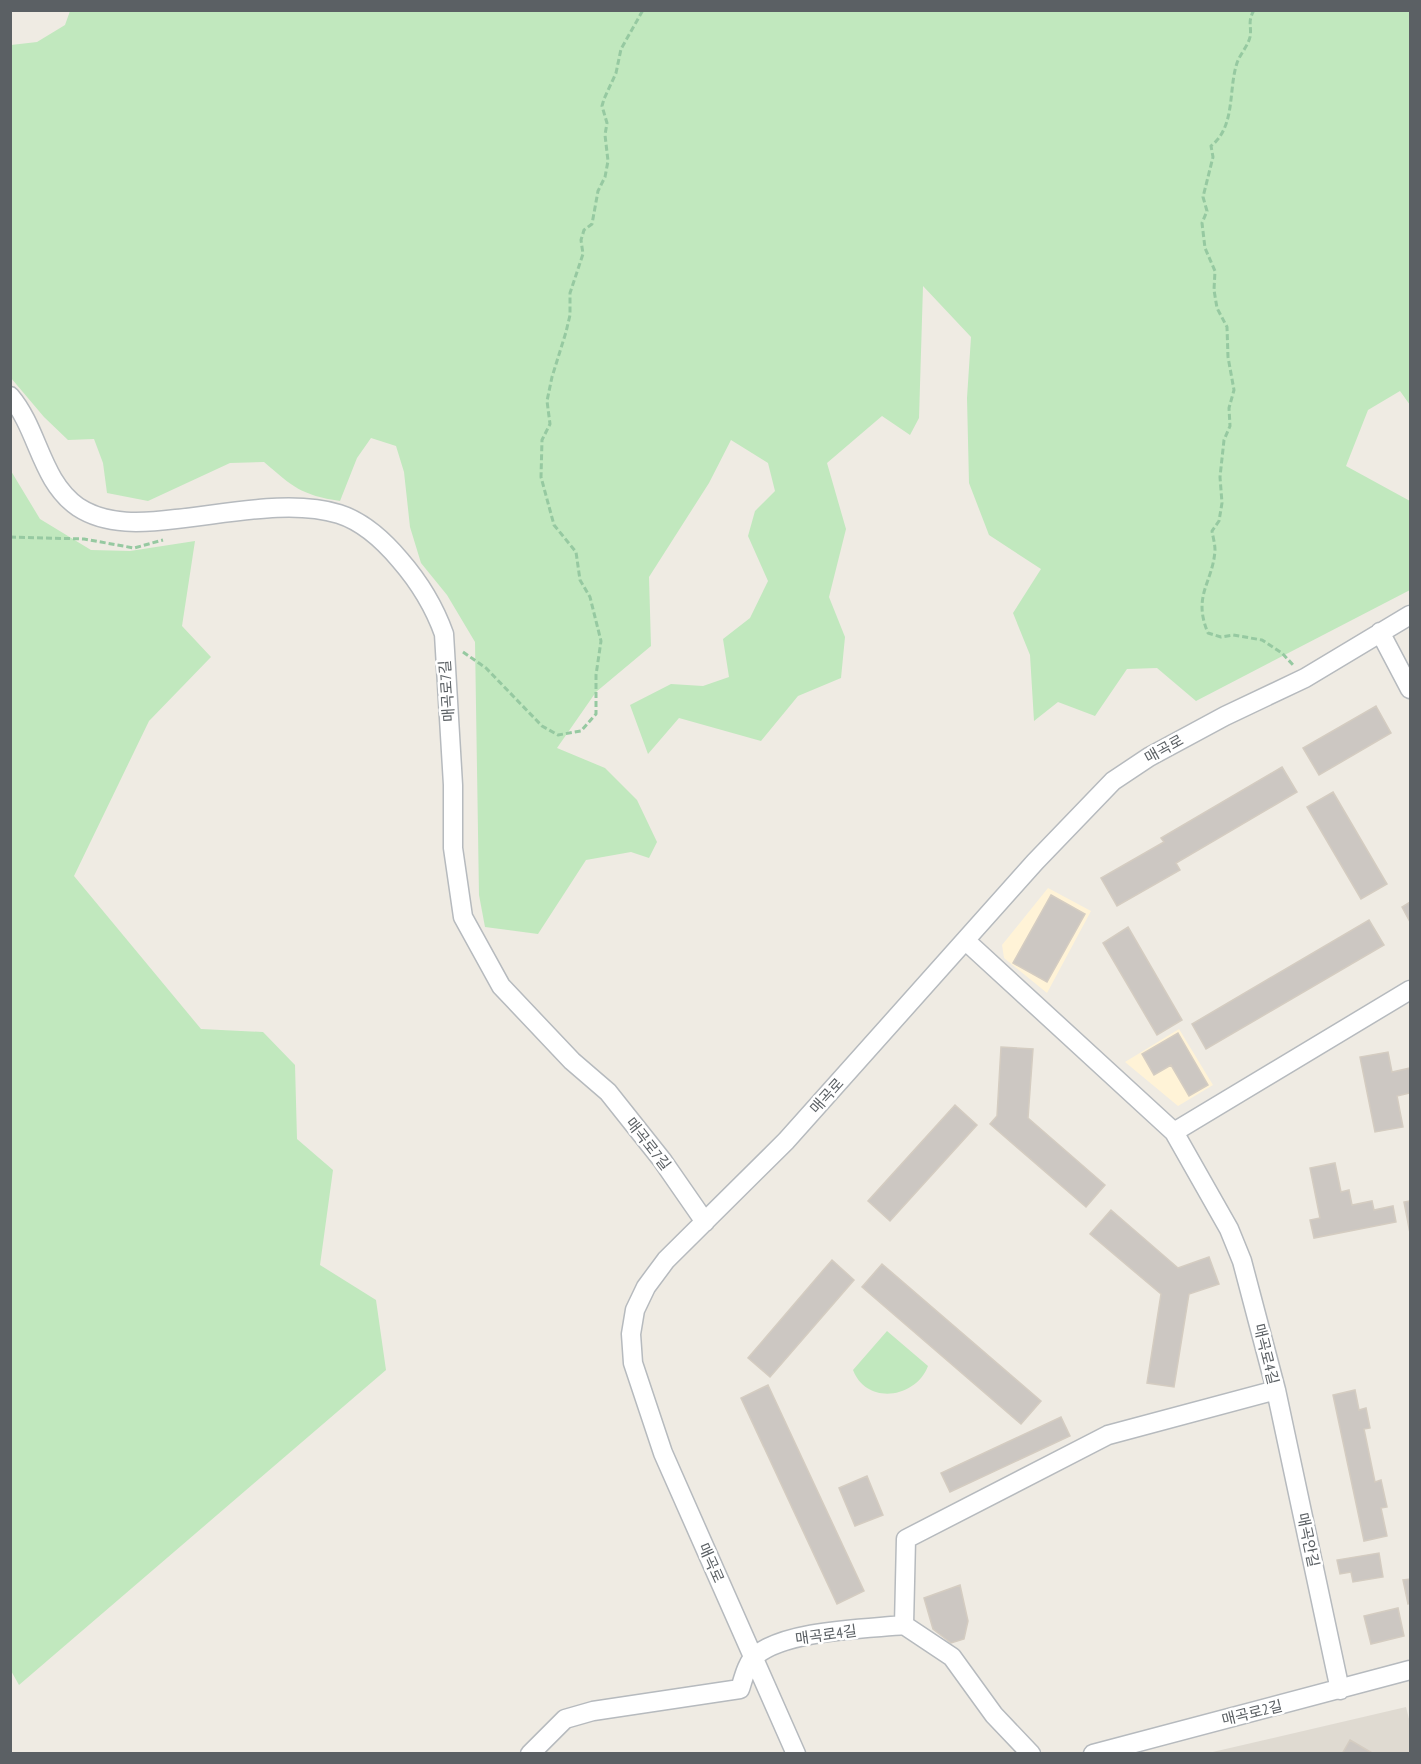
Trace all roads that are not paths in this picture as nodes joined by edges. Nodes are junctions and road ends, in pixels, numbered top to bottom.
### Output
1 (10, 396) edge
2 (1410, 615) edge
3 (1380, 632) junction
4 (1410, 689) edge
5 (966, 941) junction
6 (1410, 990) edge
7 (1174, 1132) junction
8 (705, 1222) junction
9 (1276, 1390) junction
10 (904, 1625) junction
11 (753, 1657) junction
12 (1410, 1670) edge
13 (1340, 1690) junction
14 (530, 1754) edge
15 (796, 1754) edge
16 (1031, 1754) edge
17 (1093, 1754) edge

1 - 8 street, 매곡로7길
2 - 3 street, 매곡로
3 - 4 street
3 - 5 street, 매곡로
5 - 7 street, 매곡로4길
5 - 8 street, 매곡로
6 - 7 street
7 - 9 street, 매곡로4길
8 - 11 street, 매곡로
9 - 10 street, 매곡로4길
9 - 13 street, 매곡안길
10 - 11 street, 매곡로4길
10 - 16 street
11 - 14 street
11 - 15 street, 매곡로
12 - 13 street, 매곡로2길
13 - 17 street, 매곡로2길

